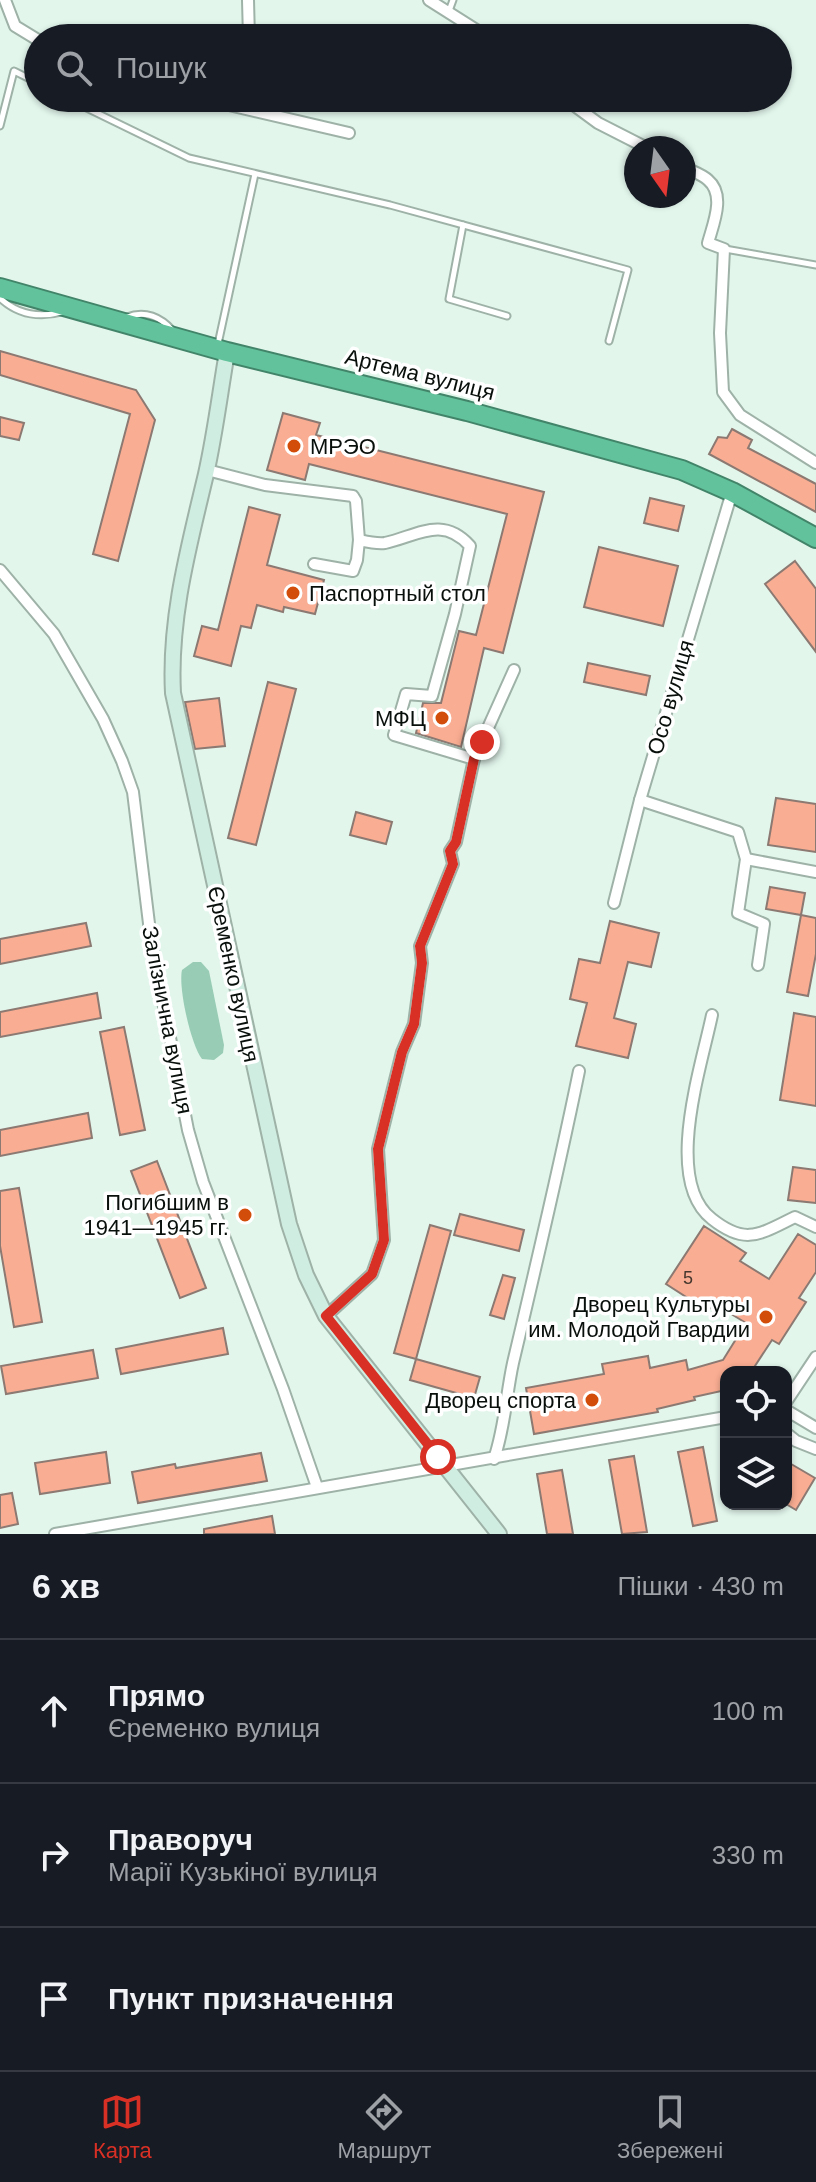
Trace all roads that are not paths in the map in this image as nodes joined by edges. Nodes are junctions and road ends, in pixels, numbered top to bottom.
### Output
1 (5, 0) edge
2 (248, 0) edge
3 (429, 0) edge
4 (451, 6) edge
5 (249, 24) edge
6 (472, 24) edge
7 (24, 31) edge
8 (24, 76) edge
9 (95, 112) edge
10 (275, 112) edge
11 (583, 112) edge
12 (0, 126) edge
13 (349, 133) dead end
14 (624, 136) edge
15 (696, 173) edge
16 (255, 174) junction
17 (463, 225) junction
18 (724, 249) junction
19 (816, 265) edge
20 (0, 288) edge
21 (0, 298) edge
22 (75, 308) junction
23 (507, 316) dead end
24 (609, 341) dead end
25 (222, 350) junction
26 (816, 463) edge
27 (207, 470) junction
28 (732, 492) junction
29 (816, 538) edge
30 (359, 540) junction
31 (314, 564) dead end
32 (0, 570) edge
33 (514, 670) dead end
34 (474, 759) junction
35 (640, 800) junction
36 (746, 859) junction
37 (816, 872) edge
38 (614, 903) dead end
39 (758, 965) dead end
40 (712, 1015) dead end
41 (579, 1071) dead end
42 (816, 1227) edge
43 (326, 1316) junction
44 (816, 1357) edge
45 (792, 1393) edge
46 (792, 1414) edge
47 (720, 1418) edge
48 (816, 1428) edge
49 (792, 1438) edge
50 (816, 1449) edge
51 (494, 1459) junction
52 (448, 1466) junction
53 (317, 1487) junction
54 (55, 1534) edge
55 (499, 1534) edge

1 - 7 street
2 - 5 street
3 - 4 street
4 - 6 street
8 - 12 lane
9 - 16 lane
10 - 13 street
11 - 14 street
15 - 18 street
16 - 17 lane
16 - 25 lane
17 - 23 lane
17 - 24 lane
18 - 19 lane
18 - 26 street
20 - 22 highway, Артема вулиця
21 - 22 lane
22 - 25 highway, Артема вулиця
25 - 27 street, Єременко вулиця
25 - 28 highway, Артема вулиця
27 - 30 street
27 - 43 street, Єременко вулиця
28 - 29 highway, Артема вулиця
28 - 35 street, Осо вулиця
30 - 31 street
30 - 34 street
32 - 53 street, Залізнична вулиця
33 - 34 street
34 - 43 street
35 - 36 street
35 - 38 street, Осо вулиця
36 - 37 street
36 - 39 street
40 - 42 street
41 - 51 street
43 - 52 street, Єременко вулиця
44 - 45 street
46 - 48 street
47 - 51 street
49 - 50 street
51 - 52 street
52 - 53 street
52 - 55 street, Єременко вулиця
53 - 54 street

